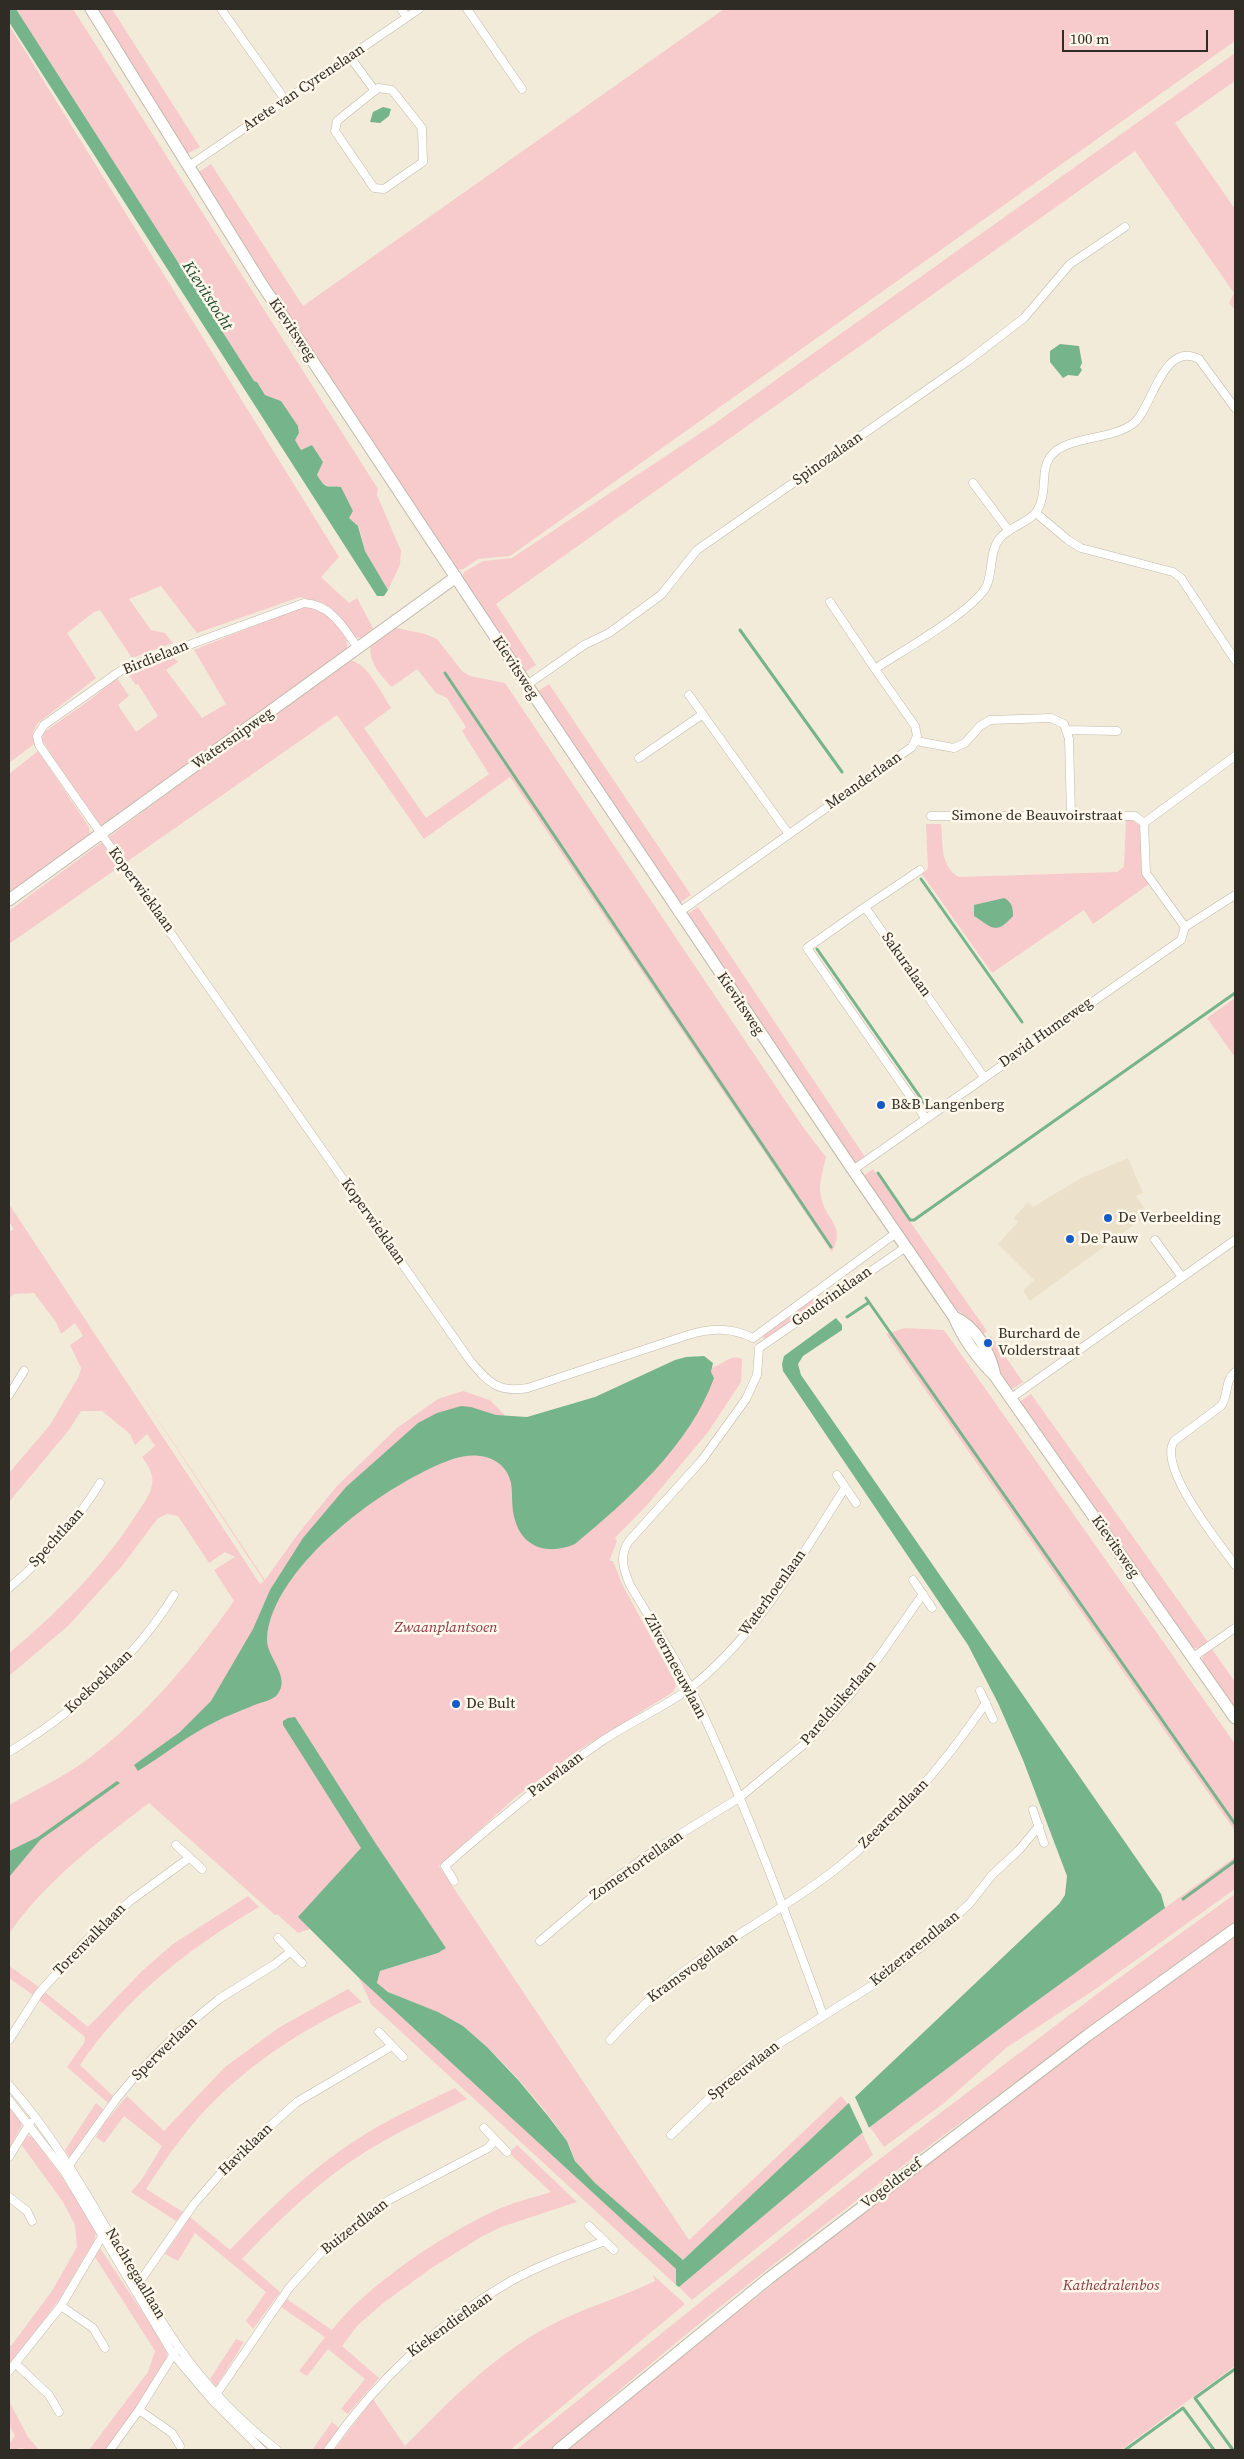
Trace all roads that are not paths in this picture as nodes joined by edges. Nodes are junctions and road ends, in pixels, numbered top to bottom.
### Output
1 (91, 9) edge
2 (220, 9) edge
3 (401, 9) edge
4 (419, 9) edge
5 (467, 9) edge
6 (407, 17) junction
7 (350, 57) junction
8 (522, 90) dead end
9 (375, 91) junction
10 (286, 101) junction
11 (189, 166) junction
12 (1125, 227) dead end
13 (1235, 408) edge
14 (973, 483) dead end
15 (1036, 513) junction
16 (1009, 531) junction
17 (456, 577) junction
18 (830, 602) dead end
19 (358, 648) junction
20 (1235, 660) edge
21 (875, 669) junction
22 (526, 685) junction
23 (689, 695) dead end
24 (703, 714) junction
25 (1067, 730) junction
26 (1118, 731) dead end
27 (916, 741) junction
28 (1235, 756) edge
29 (639, 758) dead end
30 (1071, 815) junction
31 (931, 816) dead end
32 (1144, 823) junction
33 (788, 833) junction
34 (100, 834) junction
35 (920, 870) dead end
36 (1235, 895) edge
37 (9, 900) edge
38 (865, 907) junction
39 (678, 913) junction
40 (1184, 927) junction
41 (984, 1077) junction
42 (926, 1118) junction
43 (853, 1170) junction
44 (896, 1233) junction
45 (1155, 1240) dead end
46 (1235, 1240) edge
47 (906, 1247) junction
48 (1182, 1278) junction
49 (753, 1338) junction
50 (759, 1348) junction
51 (24, 1371) dead end
52 (1235, 1372) edge
53 (9, 1395) edge
54 (1011, 1398) junction
55 (837, 1476) dead end
56 (100, 1483) dead end
57 (846, 1488) junction
58 (856, 1503) dead end
59 (1235, 1565) edge
60 (913, 1580) dead end
61 (9, 1588) edge
62 (923, 1594) junction
63 (174, 1595) dead end
64 (932, 1608) dead end
65 (1235, 1628) edge
66 (1192, 1658) junction
67 (690, 1688) junction
68 (980, 1691) dead end
69 (986, 1703) junction
70 (1235, 1718) edge
71 (993, 1719) dead end
72 (9, 1752) edge
73 (739, 1798) junction
74 (1033, 1810) dead end
75 (1038, 1826) junction
76 (1044, 1844) dead end
77 (176, 1845) dead end
78 (189, 1858) junction
79 (202, 1869) dead end
80 (454, 1881) dead end
81 (784, 1906) junction
82 (1235, 1929) edge
83 (278, 1938) dead end
84 (540, 1941) dead end
85 (290, 1952) junction
86 (302, 1963) dead end
87 (823, 2015) junction
88 (379, 2032) dead end
89 (9, 2040) edge
90 (610, 2040) dead end
91 (392, 2046) junction
92 (403, 2057) dead end
93 (9, 2085) edge
94 (9, 2100) edge
95 (34, 2114) junction
96 (28, 2125) junction
97 (484, 2128) dead end
98 (671, 2135) dead end
99 (495, 2140) junction
100 (507, 2152) dead end
101 (9, 2157) edge
102 (66, 2168) junction
103 (9, 2197) edge
104 (32, 2221) dead end
105 (589, 2226) dead end
106 (107, 2228) junction
107 (102, 2236) junction
108 (605, 2241) junction
109 (614, 2250) dead end
110 (140, 2282) junction
111 (134, 2290) junction
112 (61, 2306) junction
113 (178, 2347) junction
114 (105, 2348) dead end
115 (173, 2354) junction
116 (16, 2364) junction
117 (9, 2371) edge
118 (214, 2397) junction
119 (140, 2410) junction
120 (59, 2412) dead end
121 (263, 2439) junction
122 (180, 2446) dead end
123 (258, 2449) edge
124 (110, 2450) edge
125 (277, 2450) edge
126 (328, 2450) edge
127 (558, 2450) edge

1 - 11 street, Kievitsweg
2 - 10 street
3 - 6 street
4 - 6 street, Arete van Cyrenelaan
5 - 8 street
6 - 7 street, Arete van Cyrenelaan
7 - 9 street
7 - 10 street, Arete van Cyrenelaan
9 - 9 street
10 - 11 street, Arete van Cyrenelaan
11 - 17 street, Kievitsweg
12 - 22 street, Spinozalaan
13 - 15 street
14 - 16 street
15 - 16 street
15 - 20 street
16 - 21 street
17 - 19 street, Watersnipweg
17 - 22 street, Kievitsweg
18 - 21 street, Meanderlaan
19 - 34 street, Watersnipweg
19 - 34 street, Birdielaan
21 - 27 street, Meanderlaan
22 - 39 street, Kievitsweg
23 - 24 street
24 - 29 street
24 - 33 street
25 - 26 street
25 - 27 street
25 - 30 street
27 - 33 street, Meanderlaan
28 - 32 street
30 - 31 street, Simone de Beauvoirstraat
30 - 32 street, Simone de Beauvoirstraat
32 - 40 street, Simone de Beauvoirstraat
33 - 39 street, Meanderlaan
34 - 37 street, Watersnipweg
34 - 49 street, Koperwieklaan
35 - 38 street
36 - 40 street, David Humeweg
38 - 41 street, Sakuralaan
38 - 42 street
39 - 43 street, Kievitsweg
40 - 41 street, David Humeweg
41 - 42 street, David Humeweg
42 - 43 street, David Humeweg
43 - 44 street, Kievitsweg
44 - 47 street, Kievitsweg
44 - 49 street, Goudvinklaan
45 - 48 street
46 - 48 street
47 - 50 street, Goudvinklaan
47 - 54 street, Kievitsweg
48 - 54 street
49 - 50 street
50 - 67 street, Zilvermeeuwlaan
51 - 53 street
52 - 59 street
54 - 66 street, Kievitsweg
55 - 57 street
56 - 61 street, Spechtlaan
57 - 58 street
57 - 67 street, Waterhoenlaan
60 - 62 street
62 - 64 street
62 - 73 street, Parelduikerlaan
63 - 72 street, Koekoeklaan
65 - 66 street
66 - 70 street, Kievitsweg
67 - 73 street, Zilvermeeuwlaan
67 - 80 street, Pauwlaan
68 - 69 street
69 - 71 street
69 - 81 street, Zeearendlaan
73 - 81 street, Zilvermeeuwlaan
73 - 84 street, Zomertortellaan
74 - 75 street
75 - 76 street
75 - 87 street, Keizerarendlaan
77 - 78 street
78 - 79 street
78 - 89 street, Torenvalklaan
81 - 87 street, Zilvermeeuwlaan
81 - 90 street, Kramsvogellaan
82 - 127 street, Vogeldreef
83 - 85 street
85 - 86 street
85 - 102 street, Sperwerlaan
87 - 98 street, Spreeuwlaan
88 - 91 street
91 - 92 street
91 - 110 street, Haviklaan
93 - 95 street, Nachtegaallaan
94 - 96 street, Nachtegaallaan
95 - 96 street
95 - 102 street, Nachtegaallaan
96 - 101 street
96 - 102 street, Nachtegaallaan
97 - 99 street
99 - 100 street
99 - 118 street, Buizerdlaan
102 - 106 street, Nachtegaallaan
102 - 107 street, Nachtegaallaan
103 - 104 street
105 - 108 street
106 - 107 street
106 - 110 street, Nachtegaallaan
107 - 111 street, Nachtegaallaan
107 - 112 street
108 - 109 street
108 - 126 street, Kiekendieflaan
110 - 111 street, Haviklaan
110 - 113 street, Nachtegaallaan
111 - 115 street, Nachtegaallaan
112 - 114 street
112 - 116 street
113 - 115 street
113 - 118 street, Nachtegaallaan
115 - 118 street, Nachtegaallaan
115 - 119 street
116 - 117 street
116 - 120 street
118 - 121 street, Nachtegaallaan
118 - 123 street, Nachtegaallaan
119 - 122 street
119 - 124 street
121 - 123 street
121 - 125 street, Nachtegaallaan

